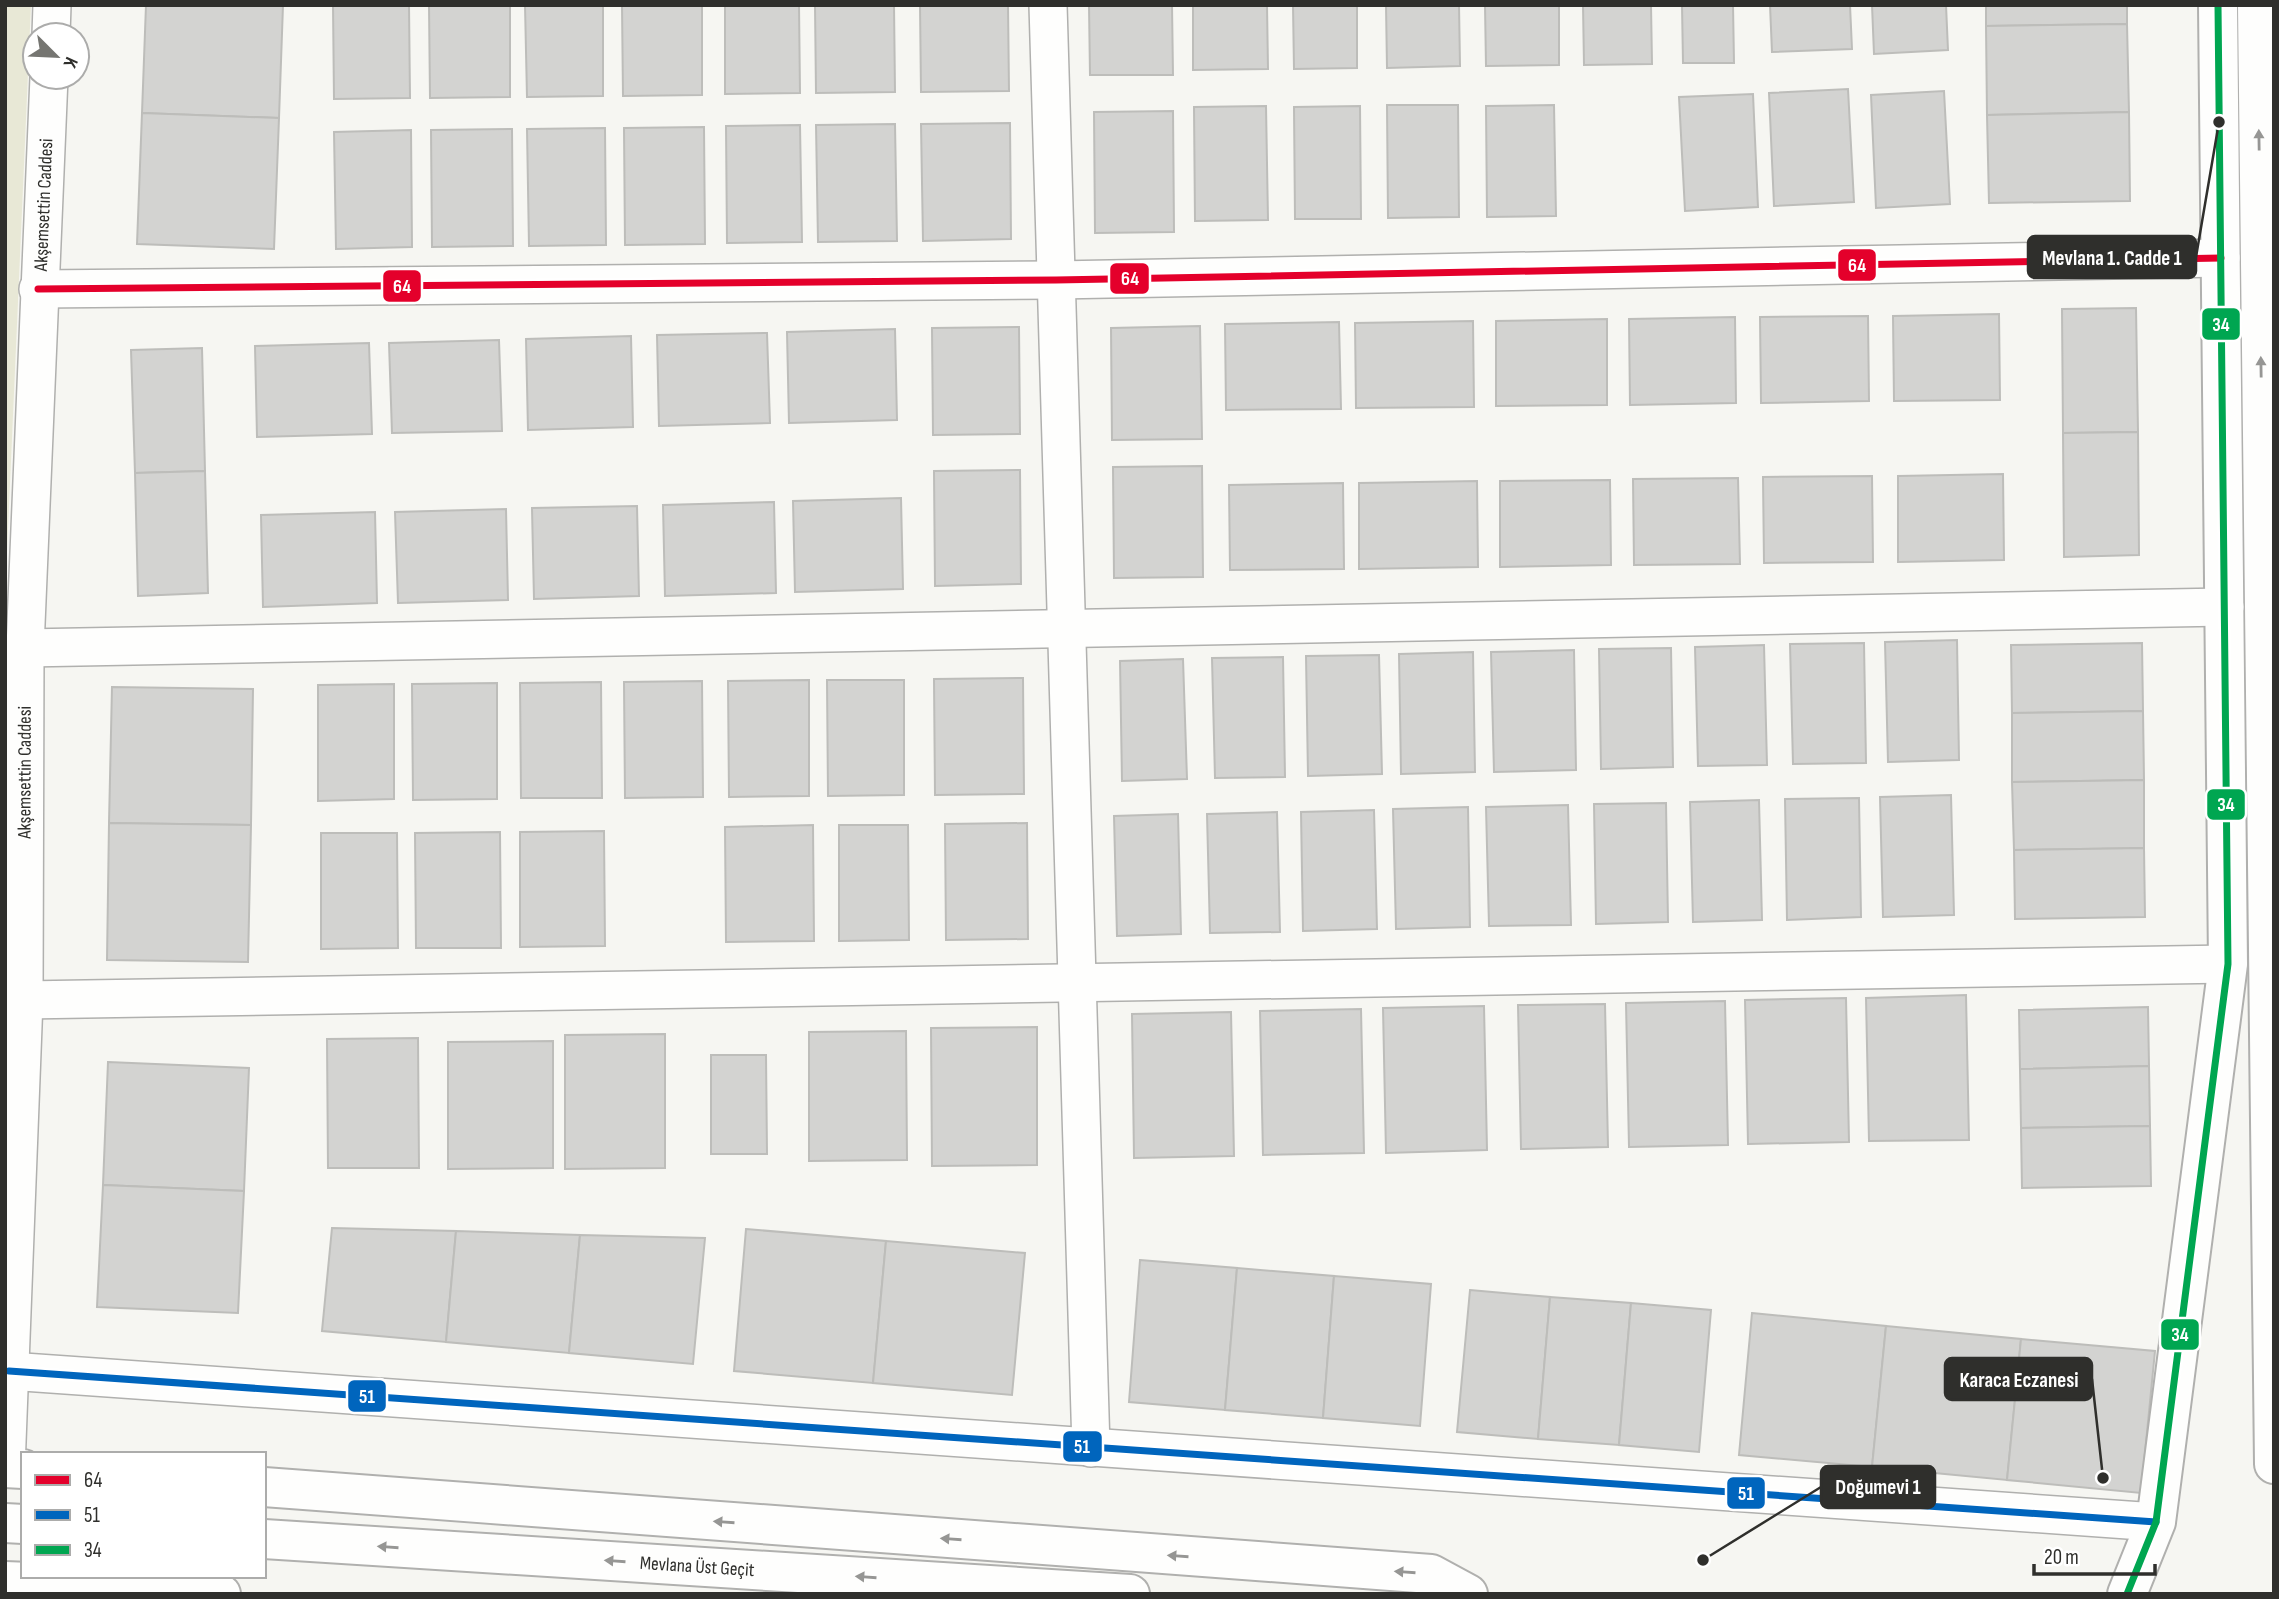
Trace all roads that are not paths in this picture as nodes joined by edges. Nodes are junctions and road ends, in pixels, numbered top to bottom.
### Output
1 (1048, 5) edge
2 (2218, 5) edge
3 (2257, 5) edge
4 (47, 91) edge
5 (2267, 208) edge
6 (2221, 258) junction
7 (1056, 280) junction
8 (38, 289) junction
9 (2268, 514) edge
10 (2225, 607) junction
11 (1067, 629) junction
12 (25, 648) junction
13 (2270, 849) edge
14 (2228, 964) junction
15 (1078, 982) junction
16 (24, 1000) junction
17 (2272, 1226) edge
18 (9, 1371) junction
19 (1091, 1448) junction
20 (2274, 1465) edge
21 (6, 1468) edge
22 (266, 1487) edge
23 (2155, 1522) junction
24 (266, 1539) edge
25 (5, 1581) edge
26 (221, 1594) edge
27 (1130, 1594) edge
28 (1468, 1594) edge
29 (2127, 1594) edge

1 - 7 street
2 - 6 main road
5 -> 3 main road
4 - 8 street, Akşemsettin Caddesi
9 -> 5 main road
6 - 7 street
6 - 10 main road
7 - 8 street
7 - 11 street
8 - 12 street, Akşemsettin Caddesi
9 - 13 main road
10 - 11 street
10 - 14 main road
11 - 12 street
11 - 15 street
12 - 16 street, Akşemsettin Caddesi
13 - 17 main road
14 - 15 street
14 - 23 main road
15 - 16 street
15 - 19 street
16 - 18 street, Akşemsettin Caddesi
17 - 20 main road
18 - 19 street
18 - 21 street, Akşemsettin Caddesi
19 - 23 street
28 -> 22 main road
23 - 29 main road
27 -> 24 main road, Mevlana Üst Geçit
25 - 26 main road

